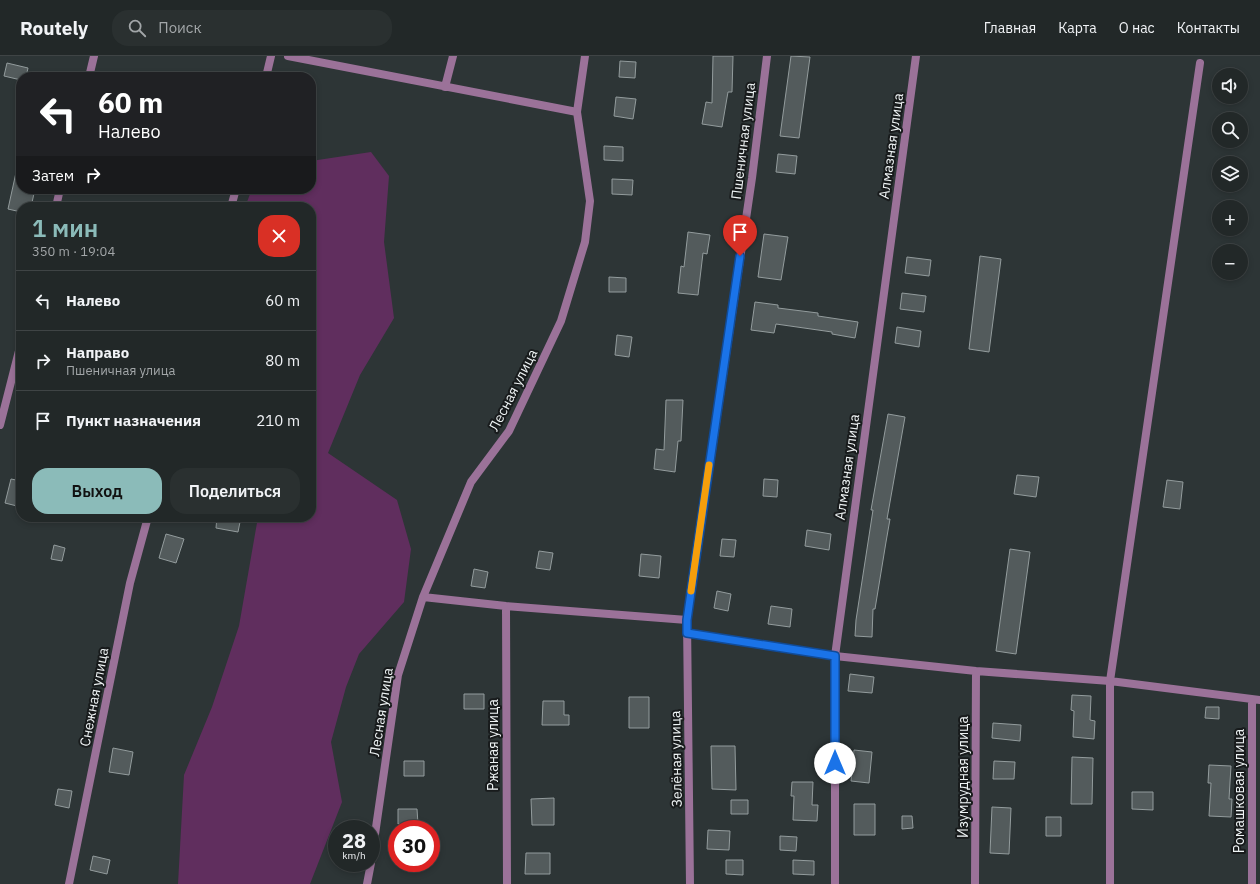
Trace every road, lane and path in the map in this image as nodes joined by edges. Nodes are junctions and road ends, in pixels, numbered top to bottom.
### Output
1 (94, 56) edge
2 (271, 56) edge
3 (288, 56) edge
4 (453, 56) edge
5 (585, 56) edge
6 (767, 56) edge
7 (916, 56) edge
8 (1200, 63) dead end
9 (90, 72) edge
10 (267, 72) edge
11 (446, 87) junction
12 (578, 112) junction
13 (16, 363) edge
14 (0, 425) edge
15 (147, 522) edge
16 (422, 597) junction
17 (506, 606) junction
18 (687, 620) junction
19 (687, 633) junction
20 (835, 656) junction
21 (976, 670) junction
22 (1110, 681) junction
23 (1256, 699) edge
24 (377, 820) edge
25 (369, 872) edge
26 (69, 884) edge
27 (367, 884) edge
28 (507, 884) edge
29 (690, 884) edge
30 (836, 884) edge
31 (976, 884) edge
32 (1110, 884) edge
33 (1252, 884) edge

1 - 9 street
2 - 10 street
3 - 11 street
4 - 11 street
5 - 12 street, Лесная улица
6 - 18 street, Пшеничная улица
7 - 20 street, Алмазная улица
8 - 22 street
11 - 12 street
12 - 16 street, Лесная улица
13 - 14 street
15 - 26 street, Снежная улица
16 - 17 street
16 - 24 street, Лесная улица
17 - 18 street
17 - 28 street, Ржаная улица
18 - 19 street, Пшеничная улица
19 - 20 street
19 - 29 street, Зелёная улица
20 - 21 street
20 - 30 street, Алмазная улица
21 - 22 street
21 - 31 street, Изумрудная улица
22 - 23 street
22 - 32 street
23 - 33 street, Ромашковая улица
25 - 27 street, Лесная улица

